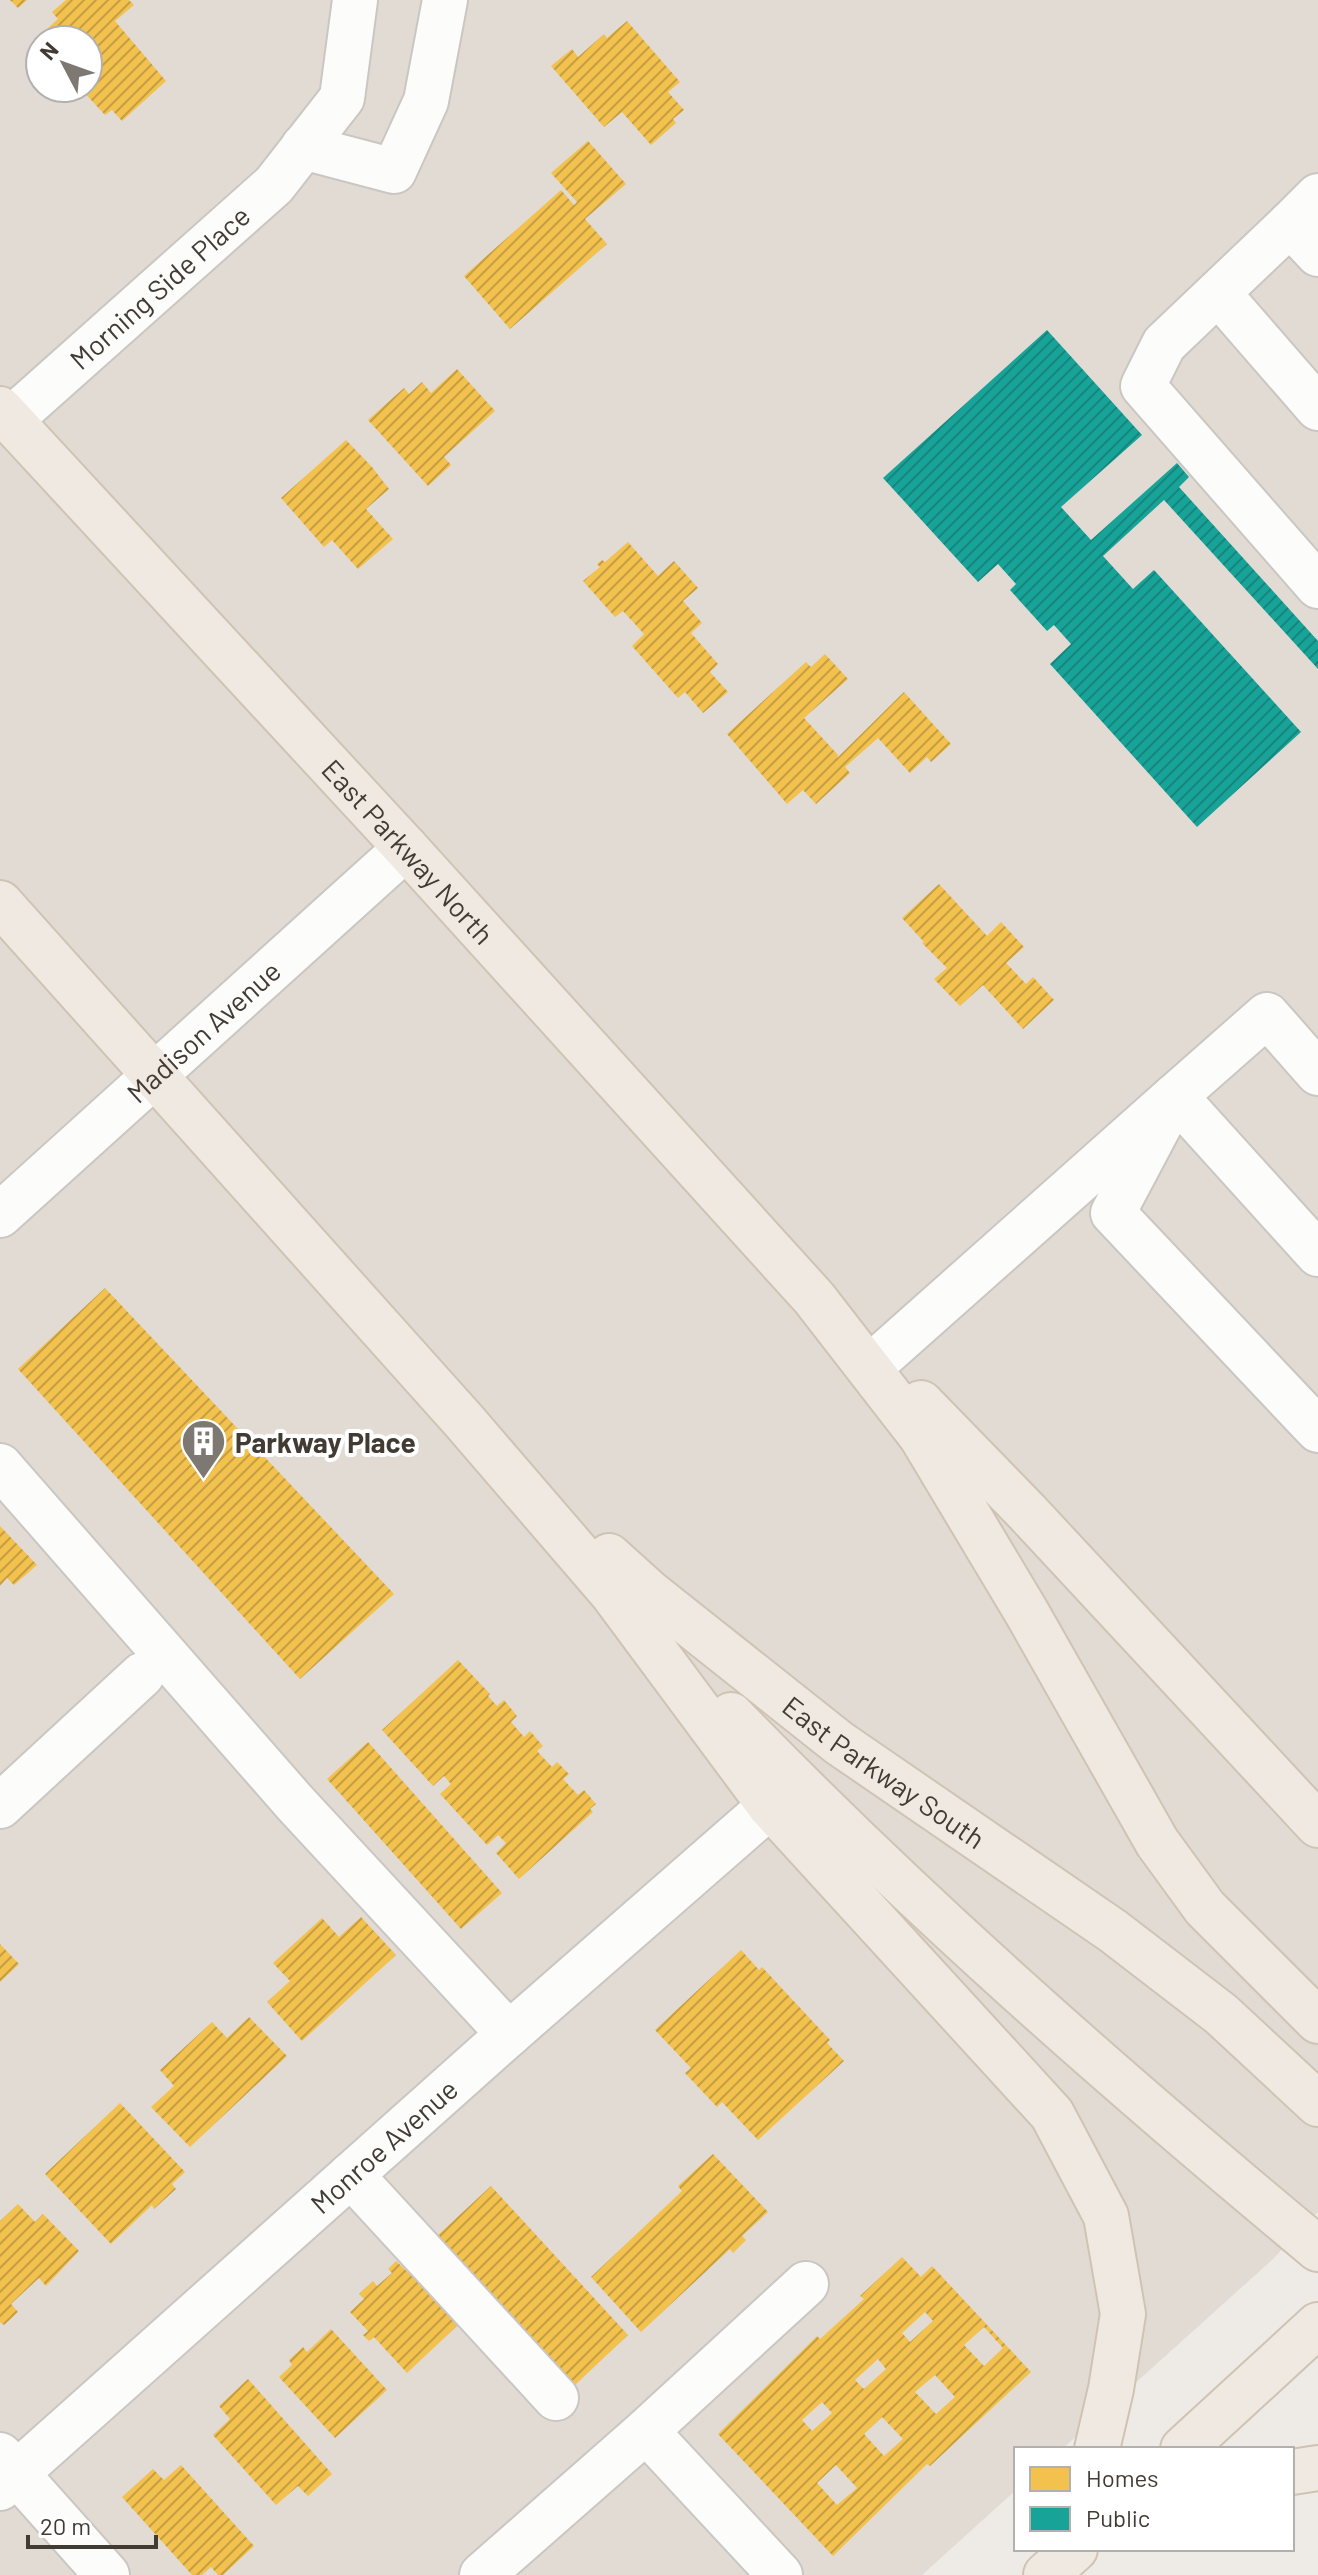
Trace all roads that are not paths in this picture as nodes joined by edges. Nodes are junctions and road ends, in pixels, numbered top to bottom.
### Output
1 (355, 0) edge
2 (445, 0) edge
3 (303, 147) junction
4 (1309, 225) edge
5 (1218, 293) junction
6 (1318, 408) edge
7 (5, 414) edge
8 (1318, 586) edge
9 (406, 848) junction
10 (0, 903) edge
11 (1318, 1073) edge
12 (155, 1075) junction
13 (1175, 1096) junction
14 (0, 1215) edge
15 (1318, 1254) edge
16 (814, 1298) junction
17 (879, 1359) junction
18 (464, 1421) junction
19 (1318, 1430) edge
20 (0, 1466) edge
21 (612, 1593) junction
22 (142, 1675) dead end
23 (0, 1806) edge
24 (770, 1806) junction
25 (1312, 1816) edge
26 (1318, 2021) edge
27 (509, 2034) junction
28 (1318, 2104) edge
29 (351, 2175) junction
30 (1318, 2249) edge
31 (806, 2284) dead end
32 (1318, 2325) edge
33 (556, 2398) dead end
34 (646, 2431) junction
35 (1097, 2447) edge
36 (1185, 2447) edge
37 (1318, 2468) edge
38 (6, 2472) edge
39 (1294, 2472) edge
40 (1053, 2551) edge
41 (1073, 2551) edge
42 (107, 2575) edge
43 (482, 2575) edge
44 (780, 2575) edge
45 (1044, 2575) edge

1 - 3 street, Morning Side Place
2 - 3 street
3 - 7 street, Morning Side Place
4 - 5 street
5 - 6 street
5 - 8 street
7 - 9 main road, East Parkway North
9 - 12 street, Madison Avenue
9 - 16 main road, East Parkway North
10 - 12 main road
11 - 13 street
12 - 14 street, Madison Avenue
12 - 18 main road
13 - 15 street
13 - 17 street
13 - 19 street
16 - 17 main road
16 - 26 main road
17 - 25 main road
18 - 21 main road
18 - 28 main road, East Parkway South
20 - 27 street
21 - 24 main road
21 - 30 main road
22 - 23 street
24 - 27 street, Monroe Avenue
24 - 35 main road
27 - 29 street, Monroe Avenue
29 - 33 street
29 - 38 street, Monroe Avenue
31 - 34 street
32 - 36 main road
34 - 43 street
34 - 44 street
37 - 39 main road
38 - 42 street
40 - 45 main road
41 - 45 main road

